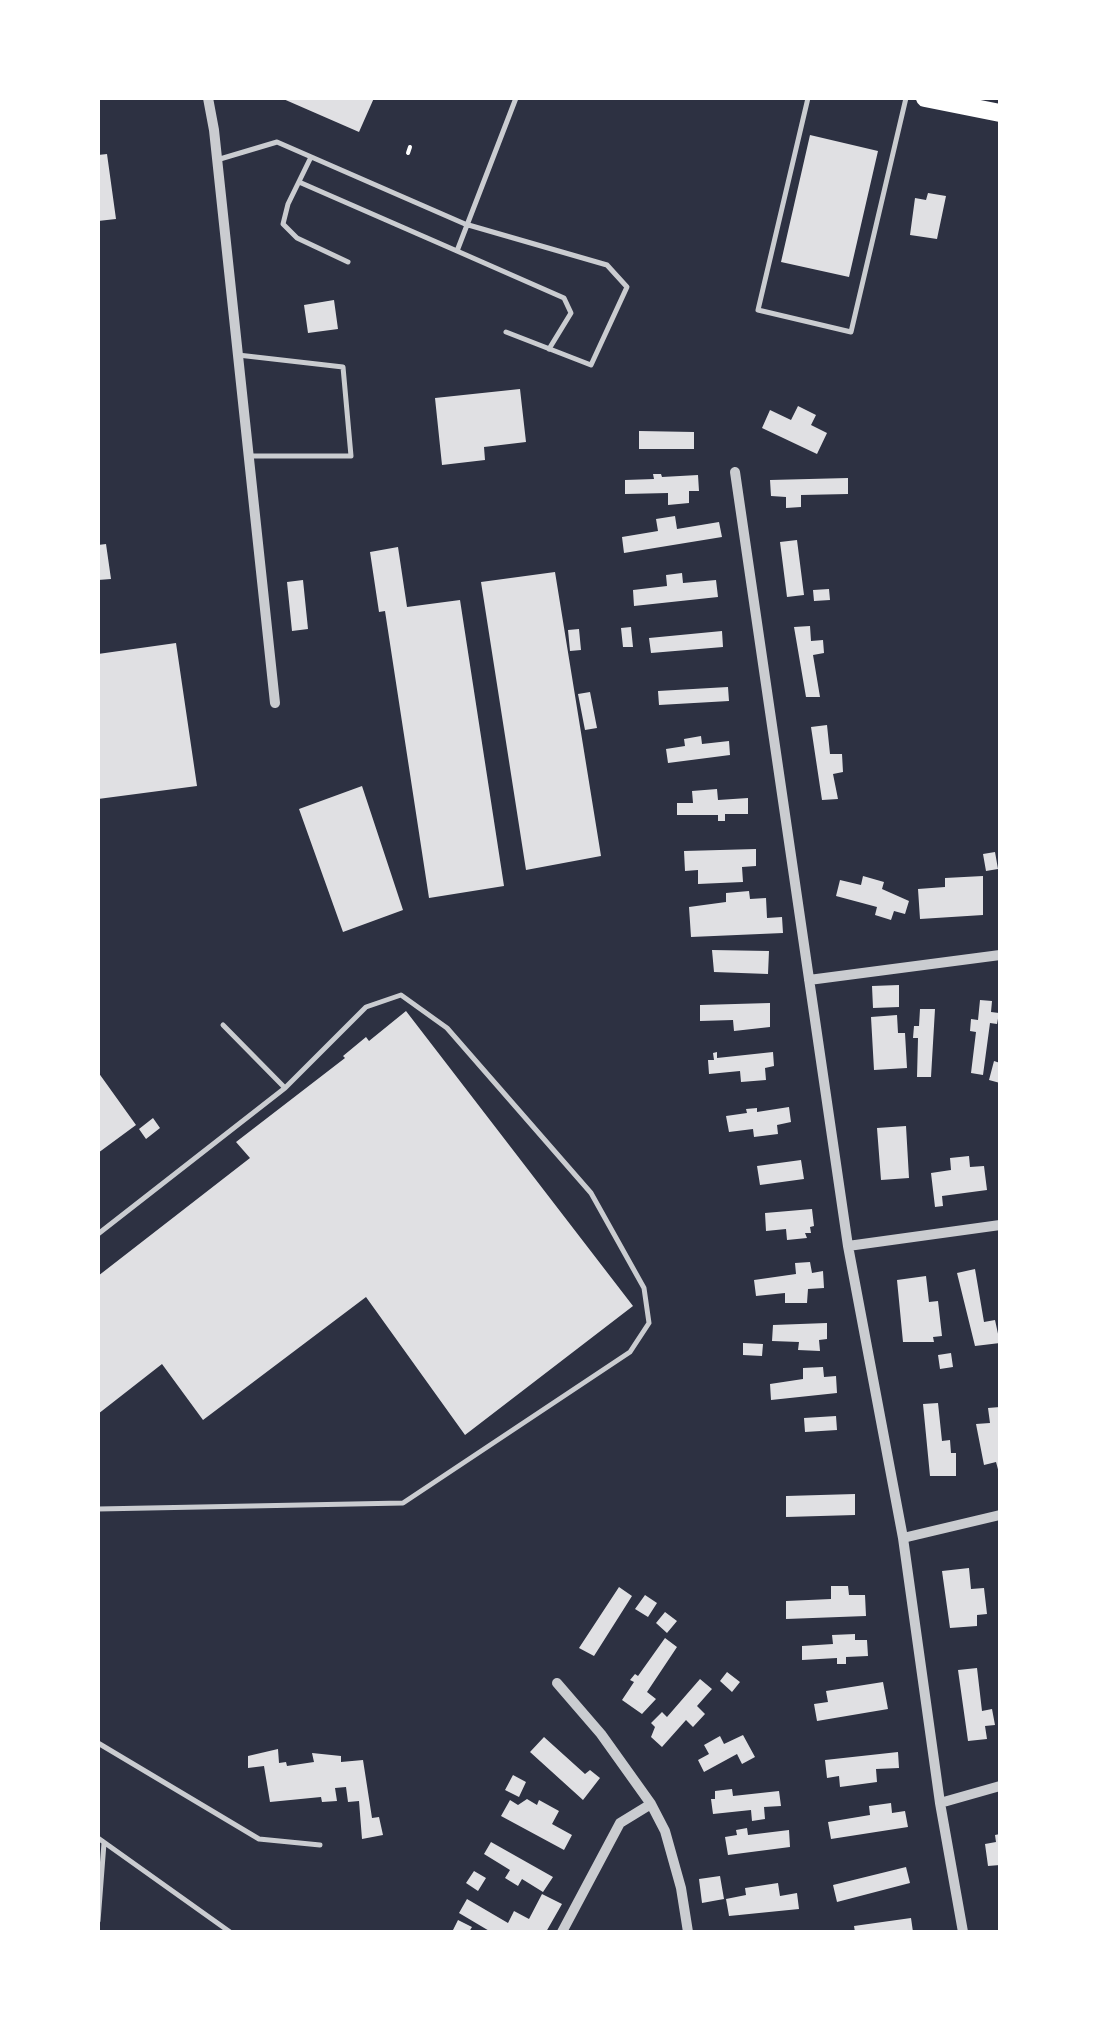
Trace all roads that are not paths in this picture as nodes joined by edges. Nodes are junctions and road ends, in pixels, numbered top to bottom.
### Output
1 (208, 98) edge
2 (516, 98) edge
3 (808, 98) edge
4 (906, 98) edge
5 (925, 98) edge
6 (1000, 113) edge
7 (312, 157) junction
8 (217, 160) junction
9 (299, 182) junction
10 (465, 224) junction
11 (457, 251) junction
12 (348, 262) dead end
13 (506, 332) dead end
14 (549, 349) junction
15 (238, 354) junction
16 (249, 456) junction
17 (735, 472) dead end
18 (275, 703) dead end
19 (1000, 955) edge
20 (809, 980) junction
21 (223, 1025) dead end
22 (285, 1088) junction
23 (1000, 1225) edge
24 (98, 1234) edge
25 (848, 1246) junction
26 (98, 1509) edge
27 (1000, 1515) edge
28 (903, 1538) junction
29 (556, 1683) dead end
30 (98, 1743) edge
31 (1000, 1786) edge
32 (940, 1803) junction
33 (651, 1804) junction
34 (98, 1838) edge
35 (104, 1843) junction
36 (320, 1845) dead end
37 (98, 1921) edge
38 (230, 1932) edge
39 (562, 1932) edge
40 (688, 1932) edge
41 (963, 1932) edge

1 - 8 street
2 - 10 lane
3 - 4 lane
5 - 6 main road
7 - 8 lane
7 - 9 lane
7 - 10 lane
8 - 15 street
9 - 11 lane
9 - 12 lane
10 - 11 lane
10 - 14 lane
11 - 14 lane
13 - 14 lane
15 - 16 street
15 - 16 lane
16 - 18 street
17 - 20 street
19 - 20 street
20 - 25 street
21 - 22 lane
22 - 24 lane
22 - 26 lane
23 - 25 street
25 - 28 street
27 - 28 street
28 - 32 street
29 - 33 street
30 - 36 lane
31 - 32 street
32 - 41 street
33 - 39 street
33 - 40 street
34 - 35 lane
35 - 37 lane
35 - 38 lane

